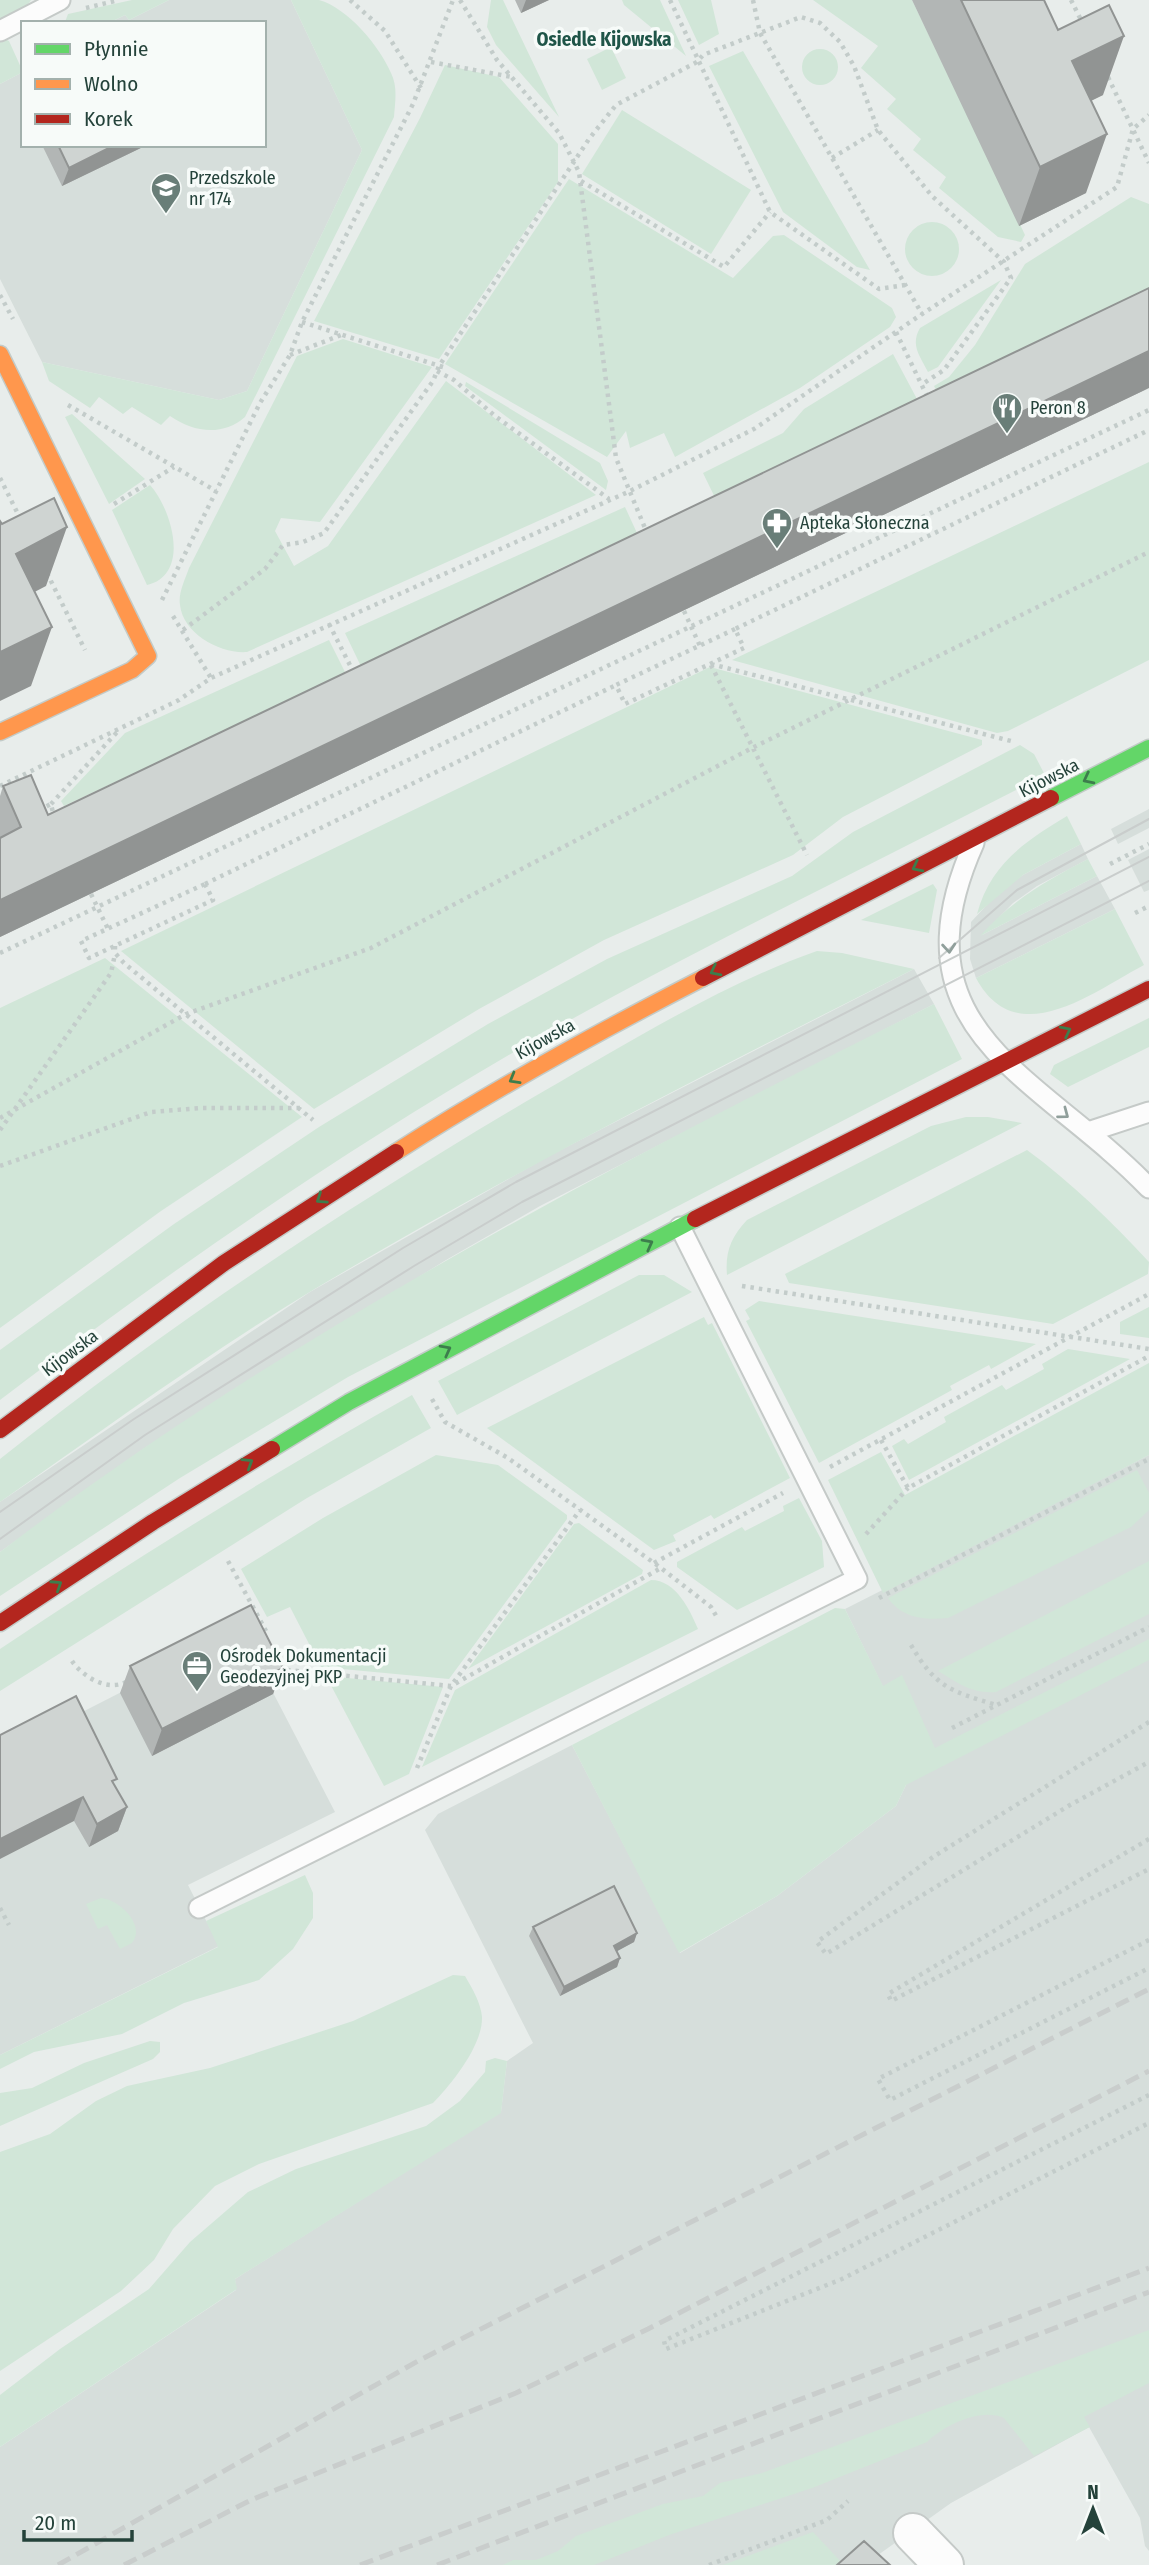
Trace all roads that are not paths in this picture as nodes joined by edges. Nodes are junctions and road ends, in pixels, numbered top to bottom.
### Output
1 (60, 0) edge
2 (0, 31) edge
3 (0, 354) edge
4 (0, 732) edge
5 (1149, 748) edge
6 (978, 836) junction
7 (1149, 989) edge
8 (1005, 1062) junction
9 (1149, 1112) edge
10 (1088, 1132) junction
11 (1141, 1170) edge
12 (1149, 1188) edge
13 (680, 1227) junction
14 (0, 1430) edge
15 (0, 1623) edge
16 (199, 1908) dead end
17 (913, 2533) dead end
18 (944, 2565) edge

1 - 2 lane
3 - 4 street
5 -> 6 street, Kijowska
6 -> 8 lane
6 -> 14 street, Kijowska
8 -> 7 street
8 -> 10 lane
8 - 13 street
9 - 10 lane
10 - 11 lane
11 - 12 lane
15 -> 13 street
13 - 16 lane
17 - 18 street

